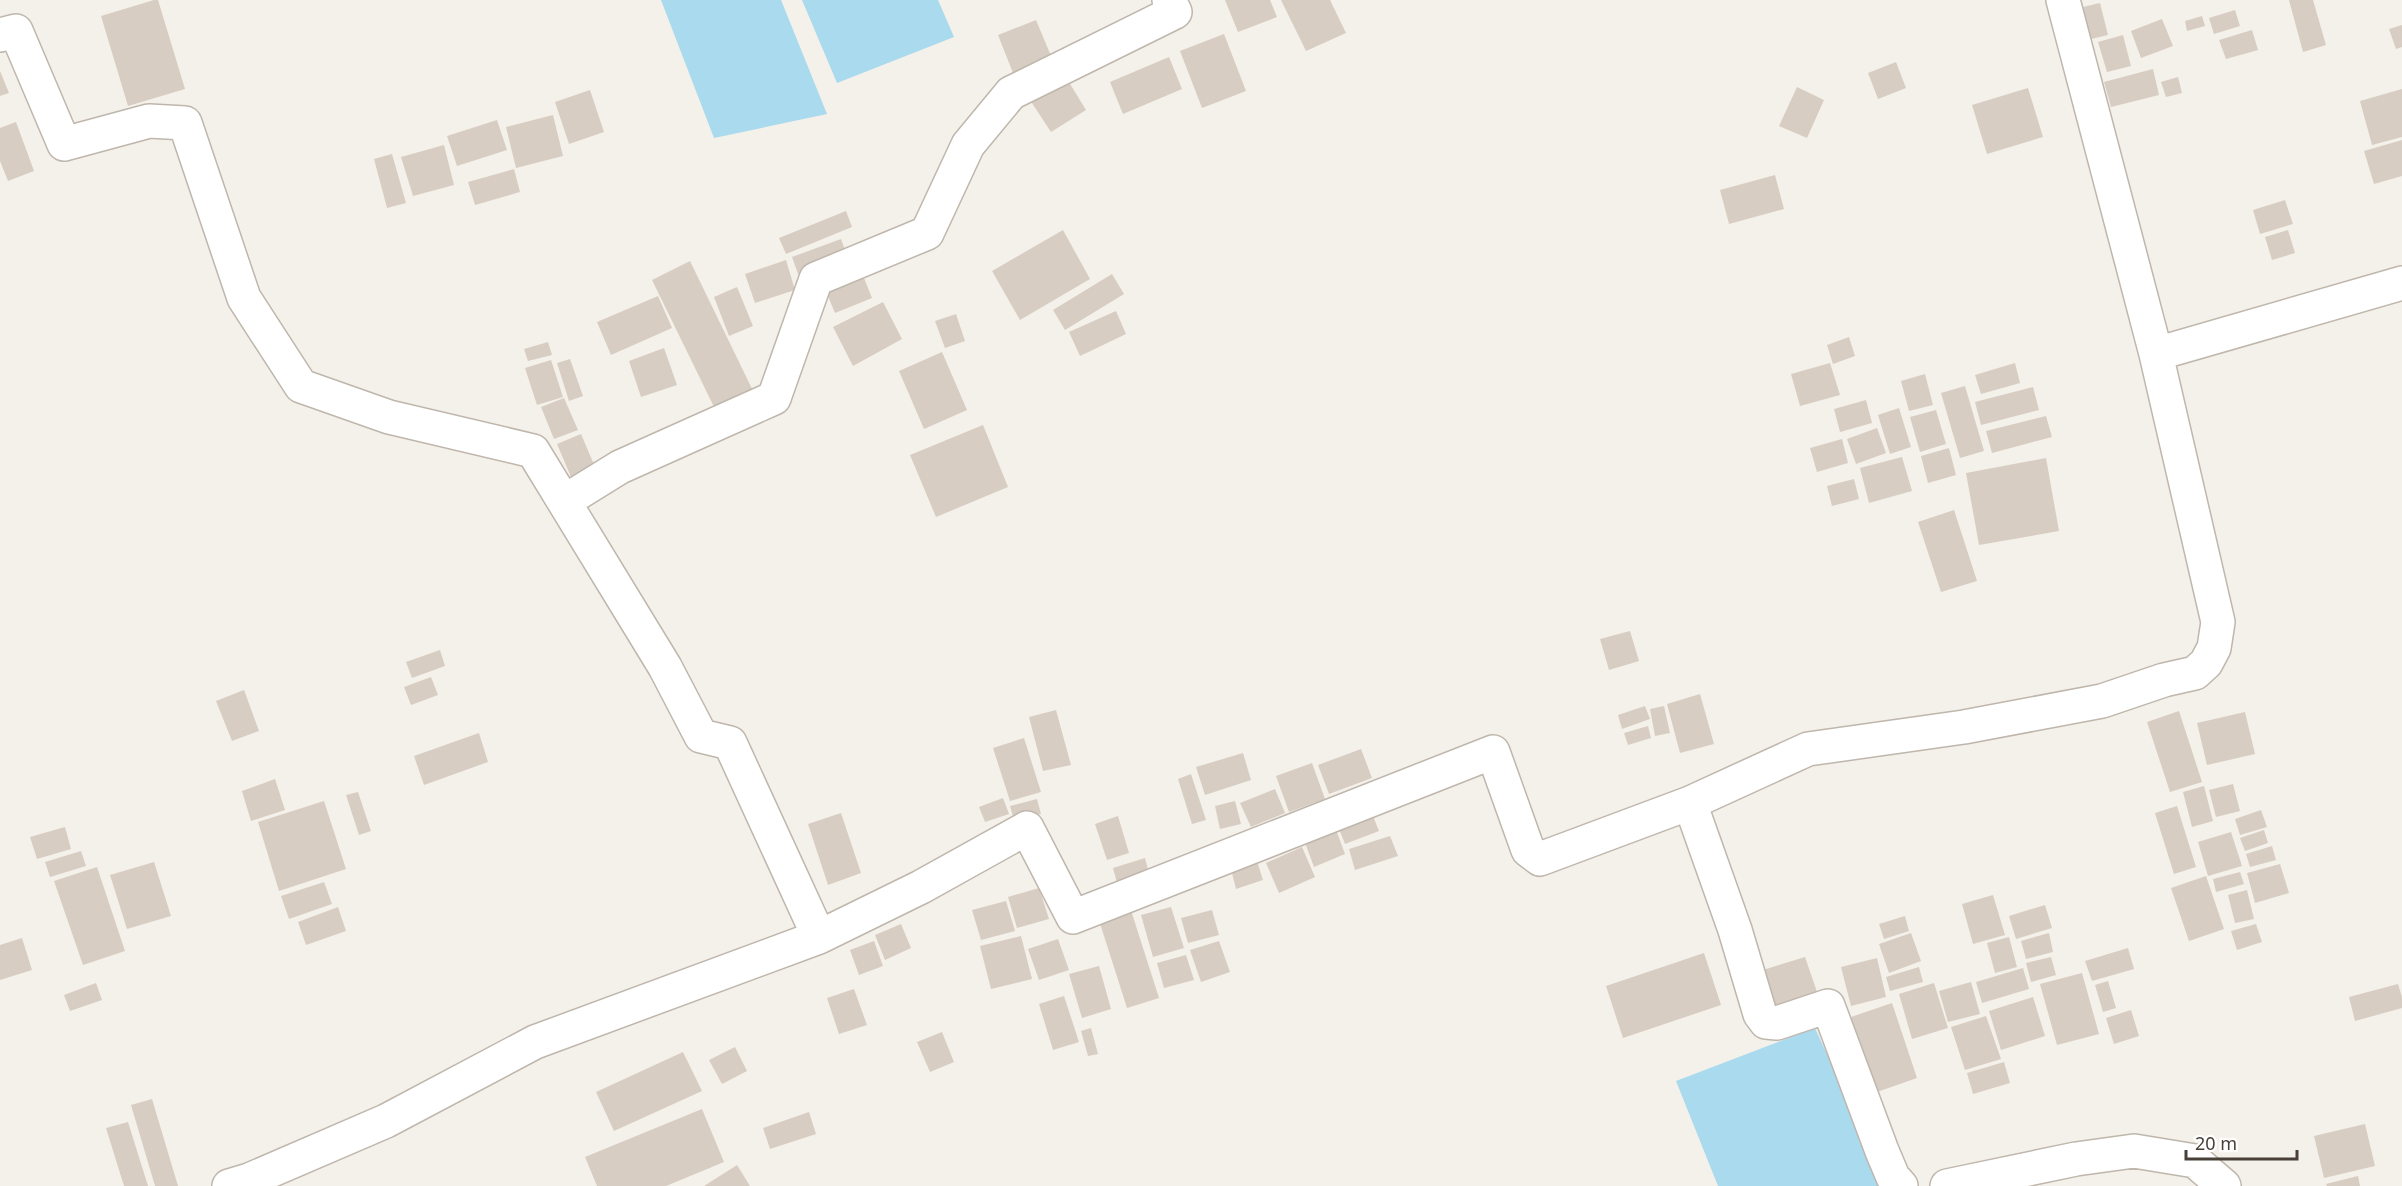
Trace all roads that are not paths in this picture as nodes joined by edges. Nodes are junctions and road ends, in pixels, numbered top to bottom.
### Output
1 (1169, 0) edge
2 (2063, 0) edge
3 (0, 35) edge
4 (2402, 283) edge
5 (2156, 354) junction
6 (565, 501) junction
7 (1690, 803) junction
8 (819, 937) junction
9 (229, 1186) edge
10 (1901, 1186) edge
11 (1947, 1186) edge
12 (2224, 1186) edge

1 - 6 street
2 - 5 street
3 - 6 street
4 - 5 street
5 - 7 street
6 - 8 street
7 - 8 street
7 - 10 street
8 - 9 street
11 - 12 street

